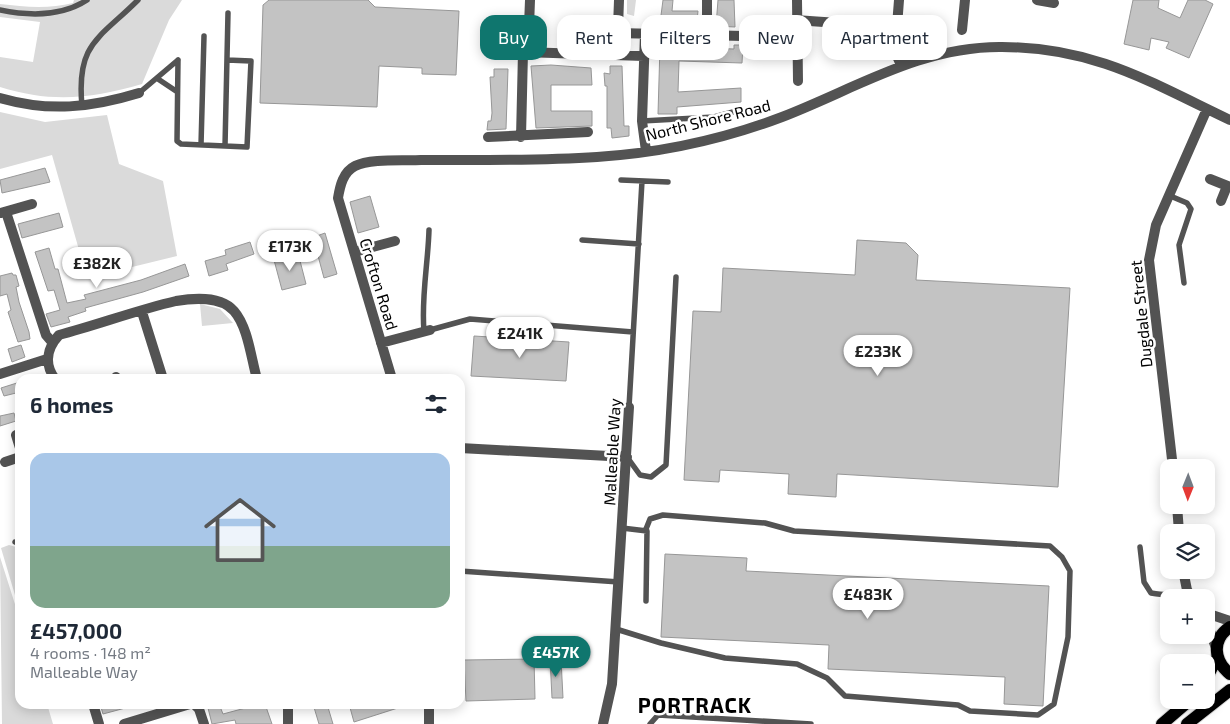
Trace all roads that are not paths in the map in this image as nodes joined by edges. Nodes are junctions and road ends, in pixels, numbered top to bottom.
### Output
1 (87, 0) edge
2 (138, 0) edge
3 (530, 0) edge
4 (619, 0) edge
5 (708, 0) edge
6 (796, 0) edge
7 (899, 0) edge
8 (965, 0) edge
9 (1037, 0) edge
10 (1054, 3) dead end
11 (0, 10) edge
12 (228, 13) dead end
13 (529, 15) edge
14 (618, 15) edge
15 (708, 15) edge
16 (795, 15) edge
17 (897, 15) edge
18 (962, 30) dead end
19 (204, 36) dead end
20 (227, 60) junction
21 (526, 60) edge
22 (644, 60) edge
23 (797, 60) edge
24 (899, 60) edge
25 (901, 65) junction
26 (158, 79) junction
27 (798, 81) dead end
28 (176, 91) junction
29 (139, 94) joint
30 (0, 98) edge
31 (82, 106) junction
32 (1207, 109) junction
33 (733, 112) dead end
34 (1230, 120) edge
35 (642, 121) junction
36 (588, 132) dead end
37 (488, 137) dead end
38 (521, 137) junction
39 (201, 145) junction
40 (225, 146) junction
41 (646, 151) junction
42 (1210, 179) dead end
43 (621, 180) dead end
44 (642, 181) junction
45 (668, 182) dead end
46 (1229, 187) edge
47 (1168, 196) junction
48 (338, 198) joint
49 (1221, 201) dead end
50 (32, 204) dead end
51 (3, 213) edge
52 (429, 230) dead end
53 (582, 240) dead end
54 (395, 241) dead end
55 (639, 244) junction
56 (354, 252) junction
57 (676, 277) dead end
58 (1184, 283) dead end
59 (142, 312) junction
60 (427, 331) junction
61 (633, 332) junction
62 (52, 342) junction
63 (382, 343) junction
64 (47, 359) junction
65 (0, 374) edge
66 (53, 374) edge
67 (161, 374) edge
68 (256, 374) edge
69 (391, 374) edge
70 (629, 407) joint
71 (465, 448) edge
72 (627, 457) junction
73 (15, 459) edge
74 (1172, 459) edge
75 (5, 462) dead end
76 (622, 528) junction
77 (646, 530) junction
78 (1140, 547) dead end
79 (465, 571) edge
80 (618, 582) junction
81 (1160, 594) edge
82 (646, 602) dead end
83 (1215, 615) edge
84 (1230, 621) edge
85 (1230, 627) edge
86 (616, 629) junction
87 (1213, 644) edge
88 (1216, 653) junction
89 (1230, 674) edge
90 (1230, 690) edge
91 (94, 709) edge
92 (174, 709) edge
93 (198, 709) edge
94 (288, 709) edge
95 (429, 709) edge
96 (1180, 709) edge
97 (99, 724) edge
98 (124, 724) edge
99 (204, 724) edge
100 (288, 724) edge
101 (429, 724) edge
102 (603, 724) edge
103 (650, 724) edge
104 (811, 724) edge
105 (1162, 724) edge
106 (1187, 724) edge

1 - 11 lane
2 - 31 lane
3 - 13 street
4 - 14 street
5 - 15 street
6 - 16 street
7 - 17 street
8 - 18 street
9 - 10 street
12 - 20 lane
19 - 39 lane
20 - 40 lane
20 - 40 lane
21 - 38 street
22 - 35 street
23 - 27 street
24 - 25 street
25 - 32 street, North Shore Road
25 - 41 street, North Shore Road
26 - 28 lane
26 - 28 lane
26 - 29 lane
28 - 39 lane
29 - 31 street
30 - 31 street
32 - 34 street, North Shore Road
32 - 47 street, Dugdale Street
33 - 35 lane
35 - 41 street
36 - 38 street
37 - 38 street
39 - 40 lane
41 - 48 street, North Shore Road
42 - 46 street
43 - 44 lane
44 - 45 lane
44 - 55 lane, Malleable Way
46 - 49 street
47 - 58 lane
47 - 74 street, Dugdale Street
48 - 56 street, Crofton Road
50 - 51 street
51 - 62 street
52 - 60 lane
53 - 55 lane
54 - 56 street
55 - 61 lane, Malleable Way
56 - 63 street, Crofton Road
57 - 72 lane
59 - 62 street
59 - 67 street
59 - 68 street
60 - 61 lane
60 - 63 street
61 - 70 lane, Malleable Way
62 - 64 street
63 - 69 street, Crofton Road
64 - 65 street
64 - 66 street
70 - 72 street, Malleable Way
71 - 72 street
72 - 76 street, Malleable Way
73 - 75 street
76 - 77 lane
76 - 80 street, Malleable Way
77 - 82 lane
77 - 86 lane
78 - 81 lane
79 - 80 lane
80 - 86 street, Malleable Way
83 - 84 street
85 - 88 main road
86 - 102 street, Malleable Way
87 - 88 street
88 - 89 main road
90 - 106 main road
91 - 97 street
92 - 98 street
93 - 99 street
94 - 100 street
95 - 101 street
96 - 105 main road
103 - 104 lane

